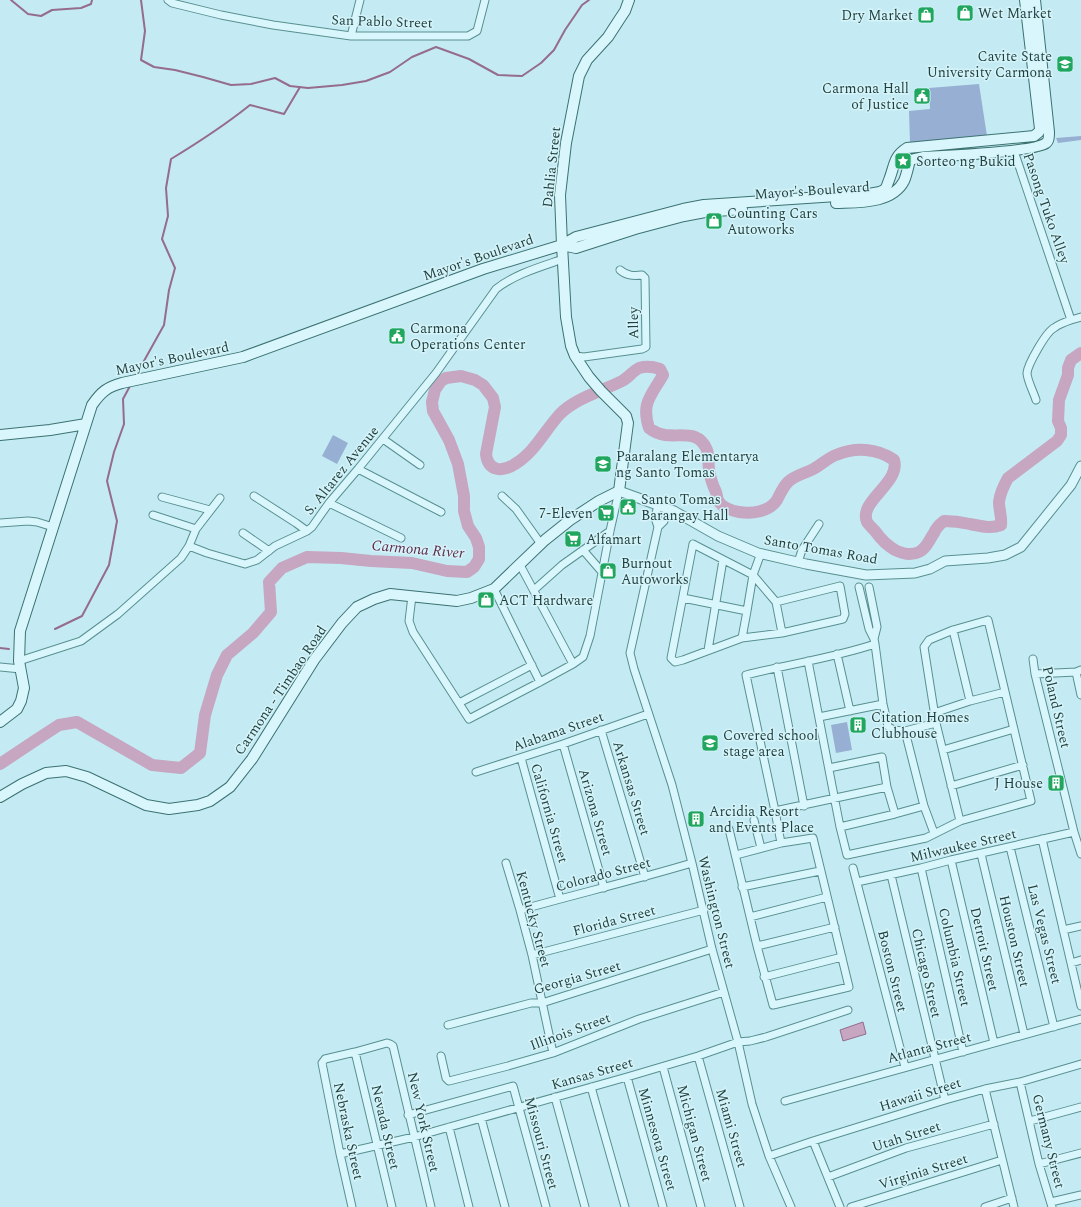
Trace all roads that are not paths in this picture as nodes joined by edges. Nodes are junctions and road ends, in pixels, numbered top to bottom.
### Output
1 (168, 0) edge
2 (360, 0) edge
3 (485, 0) edge
4 (629, 0) edge
5 (1025, 0) edge
6 (1035, 0) edge
7 (1033, 27) junction
8 (350, 36) junction
9 (1014, 151) junction
10 (562, 244) junction
11 (563, 259) junction
12 (620, 270) dead end
13 (1081, 317) edge
14 (1071, 320) junction
15 (575, 356) junction
16 (1036, 400) dead end
17 (86, 424) junction
18 (0, 435) edge
19 (383, 439) junction
20 (420, 465) dead end
21 (1081, 466) edge
22 (358, 469) junction
23 (619, 491) junction
24 (254, 496) dead end
25 (502, 496) dead end
26 (162, 497) dead end
27 (220, 498) dead end
28 (329, 503) junction
29 (658, 505) junction
30 (668, 509) junction
31 (210, 510) junction
32 (441, 512) dead end
33 (153, 515) dead end
34 (0, 523) edge
35 (819, 524) dead end
36 (53, 528) junction
37 (658, 528) junction
38 (196, 529) junction
39 (610, 531) junction
40 (307, 532) junction
41 (243, 533) dead end
42 (401, 538) dead end
43 (541, 544) junction
44 (189, 546) junction
45 (583, 550) junction
46 (269, 551) junction
47 (761, 553) junction
48 (723, 560) junction
49 (798, 562) junction
50 (520, 565) junction
51 (602, 572) junction
52 (862, 574) junction
53 (753, 575) junction
54 (494, 589) junction
55 (534, 590) junction
56 (412, 596) junction
57 (683, 598) junction
58 (871, 601) junction
59 (776, 602) junction
60 (863, 603) junction
61 (716, 605) junction
62 (748, 611) junction
63 (953, 630) junction
64 (782, 633) junction
65 (742, 638) junction
66 (875, 642) junction
67 (708, 650) junction
68 (837, 654) junction
69 (1033, 659) dead end
70 (808, 661) junction
71 (573, 664) junction
72 (20, 665) junction
73 (532, 665) junction
74 (0, 667) edge
75 (777, 667) junction
76 (1078, 671) edge
77 (1035, 674) junction
78 (540, 682) junction
79 (1005, 692) junction
80 (1081, 695) edge
81 (970, 701) junction
82 (459, 703) junction
83 (883, 704) junction
84 (850, 711) junction
85 (934, 712) junction
86 (648, 714) junction
87 (819, 717) junction
88 (0, 722) edge
89 (936, 723) junction
90 (1014, 729) junction
91 (601, 730) junction
92 (906, 731) junction
93 (563, 744) junction
94 (943, 750) junction
95 (521, 758) junction
96 (1023, 765) junction
97 (829, 768) junction
98 (476, 772) dead end
99 (951, 786) junction
100 (887, 787) junction
101 (0, 797) edge
102 (834, 799) junction
103 (804, 806) junction
104 (924, 806) junction
105 (776, 811) junction
106 (895, 814) junction
107 (754, 820) dead end
108 (960, 822) junction
109 (840, 828) junction
110 (729, 829) dead end
111 (1074, 832) junction
112 (934, 833) junction
113 (1042, 839) junction
114 (781, 843) junction
115 (1010, 847) junction
116 (761, 848) junction
117 (981, 854) junction
118 (1081, 854) edge
119 (736, 855) junction
120 (951, 860) junction
121 (506, 863) dead end
122 (692, 863) junction
123 (853, 868) dead end
124 (921, 868) junction
125 (820, 870) junction
126 (890, 875) junction
127 (645, 877) junction
128 (857, 882) junction
129 (742, 887) junction
130 (604, 888) junction
131 (827, 897) junction
132 (560, 899) junction
133 (520, 910) junction
134 (704, 910) junction
135 (750, 917) junction
136 (835, 926) junction
137 (1081, 926) edge
138 (1063, 930) junction
139 (757, 946) junction
140 (712, 949) junction
141 (532, 955) junction
142 (842, 957) junction
143 (1081, 960) edge
144 (1071, 963) junction
145 (764, 976) junction
146 (724, 992) junction
147 (1079, 992) edge
148 (542, 1003) junction
149 (1081, 1006) edge
150 (848, 1010) dead end
151 (1081, 1019) edge
152 (448, 1025) dead end
153 (1054, 1027) junction
154 (1024, 1034) junction
155 (738, 1042) junction
156 (994, 1043) junction
157 (355, 1052) junction
158 (964, 1052) junction
159 (553, 1053) junction
160 (441, 1056) dead end
161 (698, 1056) junction
162 (935, 1059) junction
163 (663, 1067) junction
164 (905, 1067) junction
165 (1080, 1067) edge
166 (627, 1077) junction
167 (1020, 1082) junction
168 (591, 1087) junction
169 (985, 1089) junction
170 (554, 1097) junction
171 (945, 1100) junction
172 (785, 1101) dead end
173 (518, 1107) junction
174 (1081, 1107) edge
175 (408, 1115) junction
176 (481, 1118) junction
177 (1030, 1121) junction
178 (994, 1124) junction
179 (449, 1127) junction
180 (414, 1137) junction
181 (813, 1141) junction
182 (378, 1146) junction
183 (1081, 1153) edge
184 (340, 1154) junction
185 (769, 1156) junction
186 (1002, 1160) junction
187 (1039, 1164) junction
188 (828, 1176) junction
189 (1081, 1195) edge
190 (1012, 1198) junction
191 (1051, 1205) edge
192 (352, 1207) edge
193 (392, 1207) edge
194 (430, 1207) edge
195 (469, 1207) edge
196 (505, 1207) edge
197 (546, 1207) edge
198 (585, 1207) edge
199 (625, 1207) edge
200 (663, 1207) edge
201 (701, 1207) edge
202 (740, 1207) edge
203 (791, 1207) edge
204 (840, 1207) edge
205 (851, 1207) edge
206 (984, 1207) edge
207 (1014, 1207) edge

1 - 8 street, San Pablo Street
2 - 8 street
3 - 8 street, San Pablo Street
4 - 10 main road, Dahlia Street
5 - 7 main road
6 - 7 main road
7 - 9 main road, Mayor's Boulevard
7 - 10 main road, Mayor's Boulevard
9 - 10 main road, Mayor's Boulevard
9 - 14 street, Pasong Tuko Alley
10 - 11 main road, Dahlia Street
10 - 17 main road, Mayor's Boulevard
11 - 15 main road, Dahlia Street
11 - 19 street, S. Altarez Avenue
12 - 15 street, Alley
13 - 14 street
14 - 16 street
15 - 23 main road, Dahlia Street
17 - 18 main road
17 - 36 main road, Mayor's Boulevard
19 - 20 street
19 - 22 street, S. Altarez Avenue
21 - 52 street, Santo Tomas Road
22 - 28 street, S. Altarez Avenue
22 - 32 street
23 - 29 street, Santo Tomas Road
23 - 39 street
23 - 43 main road, Carmona - Timbao Road
24 - 40 street
25 - 43 street
26 - 31 street
27 - 31 street
28 - 40 street, S. Altarez Avenue
28 - 42 street
29 - 30 street, Santo Tomas Road
29 - 37 street, Washington Street
30 - 37 street, Washington Street
30 - 47 street, Santo Tomas Road
31 - 38 street
33 - 38 street
34 - 36 street
35 - 49 street
36 - 72 main road, Mayor's Boulevard
37 - 86 street, Washington Street
38 - 44 street
39 - 45 street
39 - 51 street
40 - 46 street, S. Altarez Avenue
41 - 46 street
43 - 50 main road, Carmona - Timbao Road
44 - 46 street, S. Altarez Avenue
44 - 72 street
45 - 51 street
45 - 55 street
47 - 49 street, Santo Tomas Road
47 - 53 street
48 - 53 street
48 - 57 street
48 - 61 street
49 - 52 street, Santo Tomas Road
50 - 54 main road, Carmona - Timbao Road
50 - 55 street
51 - 71 street
52 - 58 street
52 - 60 street
53 - 59 street
53 - 62 street
54 - 56 main road, Carmona - Timbao Road
54 - 73 street
55 - 71 street
56 - 82 street
56 - 101 main road, Carmona - Timbao Road
57 - 61 street
57 - 67 street
58 - 60 street
58 - 66 street
59 - 64 street
59 - 64 street
60 - 66 street
61 - 62 street
61 - 67 street
62 - 65 street
63 - 79 street
63 - 81 street
63 - 85 street
64 - 65 street
65 - 67 street
66 - 68 street
66 - 83 street
68 - 70 street
68 - 84 street
69 - 77 street, Poland Street
70 - 75 street
70 - 87 street
71 - 78 street
72 - 74 street
72 - 88 main road, Mayor's Boulevard
73 - 78 street
73 - 82 street
75 - 103 street
75 - 105 street
76 - 77 street
76 - 80 street
77 - 111 street, Poland Street
78 - 82 street
79 - 81 street
79 - 90 street
81 - 85 street
83 - 84 street
83 - 92 street
84 - 87 street
85 - 89 street
86 - 91 street, Alabama Street
86 - 122 street, Washington Street
87 - 97 street
89 - 92 street
89 - 94 street
90 - 94 street
90 - 96 street
91 - 93 street, Alabama Street
91 - 127 street, Arkansas Street
92 - 104 street
93 - 95 street, Alabama Street
93 - 130 street, Arizona Street
94 - 99 street
95 - 98 street, Alabama Street
95 - 132 street, California Street
96 - 99 street
96 - 108 street
97 - 100 street
97 - 102 street
99 - 108 street
100 - 102 street
100 - 106 street
102 - 103 street
102 - 109 street
103 - 105 street
104 - 106 street
104 - 112 street
105 - 114 street
106 - 109 street
107 - 116 street
108 - 112 street
109 - 112 street
110 - 119 street
111 - 113 street, Milwaukee Street
111 - 118 street, Poland Street
113 - 115 street, Milwaukee Street
113 - 138 street
114 - 116 street
114 - 125 street
115 - 117 street, Milwaukee Street
115 - 153 street, Las Vegas Street
116 - 119 street
117 - 120 street, Milwaukee Street
117 - 154 street, Houston Street
119 - 129 street
120 - 124 street, Milwaukee Street
120 - 156 street, Detroit Street
121 - 133 street, Kentucky Street
122 - 127 street, Colorado Street
122 - 134 street, Washington Street
123 - 128 street, Boston Street
124 - 126 street, Milwaukee Street
124 - 158 street, Columbia Street
125 - 129 street
125 - 131 street
126 - 128 street, Milwaukee Street
126 - 162 street, Chicago Street
127 - 130 street, Colorado Street
128 - 164 street, Boston Street
129 - 135 street
130 - 132 street, Colorado Street
131 - 135 street
131 - 136 street
132 - 133 street, Colorado Street
133 - 141 street, Kentucky Street
134 - 140 street, Washington Street
134 - 141 street, Florida Street
135 - 139 street
136 - 139 street
136 - 142 street
137 - 138 street
138 - 144 street
139 - 145 street
140 - 146 street, Washington Street
140 - 148 street, Georgia Street
141 - 148 street, Kentucky Street
142 - 145 street
142 - 145 street
143 - 144 street
144 - 147 street
146 - 155 street, Washington Street
146 - 159 street, Illinois Street
147 - 149 street
148 - 152 street, Georgia Street
148 - 159 street, Kentucky Street
150 - 155 street, Kansas Street
151 - 153 street, Atlanta Street
153 - 154 street, Atlanta Street
154 - 156 street, Atlanta Street
155 - 161 street, Kansas Street
155 - 185 street, Washington Street
156 - 158 street, Atlanta Street
157 - 175 street, New York Street
157 - 182 street, Nevada Street
157 - 184 street, Nebraska Street
158 - 162 street, Atlanta Street
159 - 160 street, Illinois Street
161 - 163 street, Kansas Street
161 - 202 street, Miami Street
162 - 164 street, Atlanta Street
162 - 171 street, Chicago Street
163 - 166 street, Kansas Street
163 - 201 street, Michigan Street
164 - 172 street, Atlanta Street
165 - 167 street, Hawaii Street
166 - 168 street, Kansas Street
166 - 200 street, Minnesota Street
167 - 169 street, Hawaii Street
167 - 177 street, Germany Street
168 - 170 street, Kansas Street
168 - 199 street
169 - 171 street, Hawaii Street
169 - 178 street
170 - 173 street, Kansas Street
170 - 198 street
171 - 181 street, Hawaii Street
173 - 175 street, Missouri Street
173 - 176 street, Kansas Street
173 - 197 street, Missouri Street
174 - 177 street
175 - 180 street, New York Street
176 - 179 street, Kansas Street
176 - 196 street
177 - 187 street, Germany Street
178 - 186 street
178 - 188 street, Utah Street
179 - 180 street, Kansas Street
179 - 195 street
180 - 182 street, Kansas Street
180 - 194 street, New York Street
181 - 185 street, Hawaii Street
181 - 188 street
182 - 184 street, Kansas Street
182 - 193 street, Nevada Street
183 - 187 street
184 - 192 street, Nebraska Street
185 - 203 street, Washington Street
186 - 190 street
186 - 205 street, Virginia Street
187 - 191 street, Germany Street
188 - 204 street
189 - 191 street
190 - 206 street
190 - 207 street

